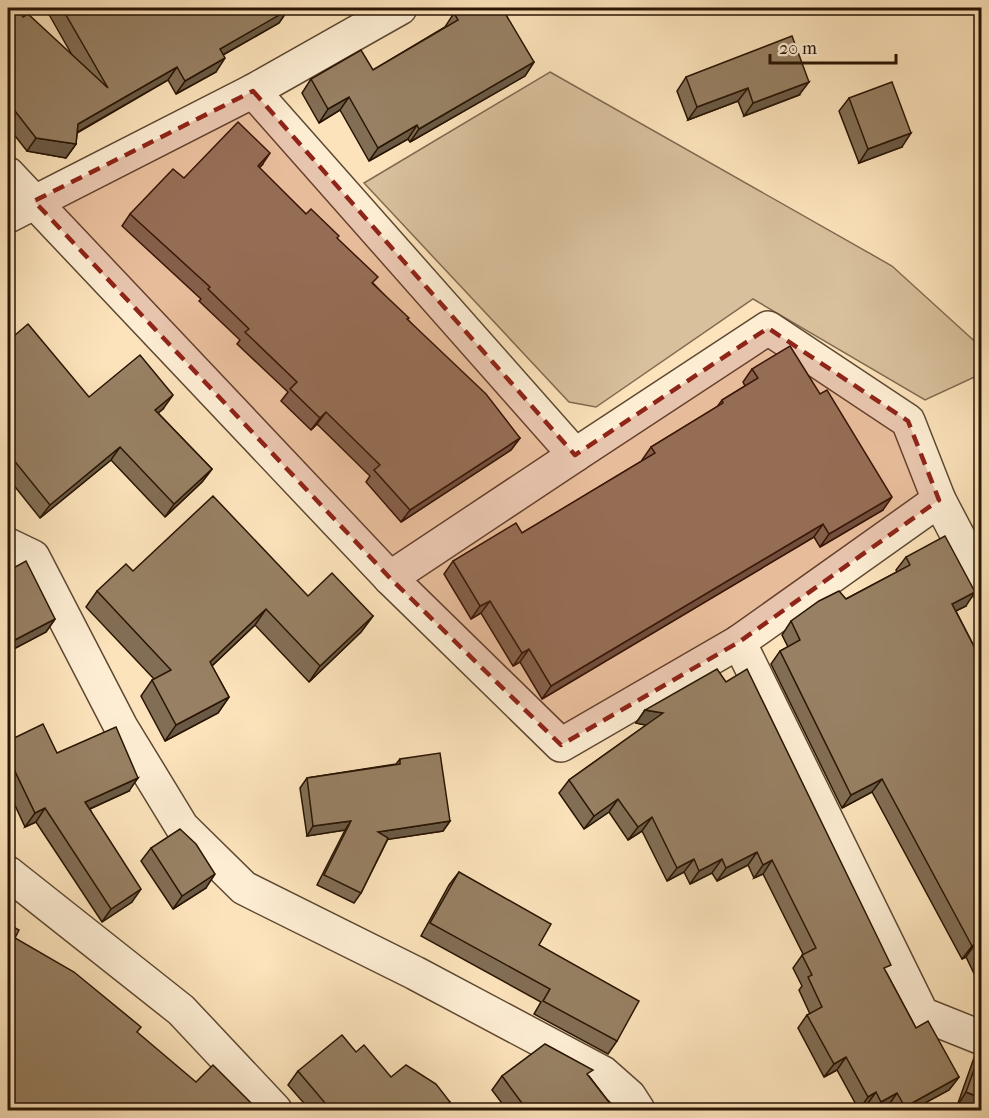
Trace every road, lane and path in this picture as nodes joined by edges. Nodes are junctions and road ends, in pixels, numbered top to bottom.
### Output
1 (400, 8) edge
2 (252, 91) junction
3 (8, 174) edge
4 (21, 208) edge
5 (575, 454) junction
6 (939, 500) junction
7 (8, 545) edge
8 (390, 578) junction
9 (981, 582) edge
10 (739, 642) junction
11 (8, 873) edge
12 (981, 1038) edge
13 (275, 1110) edge
14 (638, 1110) edge

1 - 2 street
2 - 4 street
2 - 5 street
3 - 4 street
4 - 8 street
5 - 6 street
5 - 8 street
6 - 9 street
6 - 10 street
7 - 14 street
8 - 10 street
10 - 12 street
11 - 13 street

